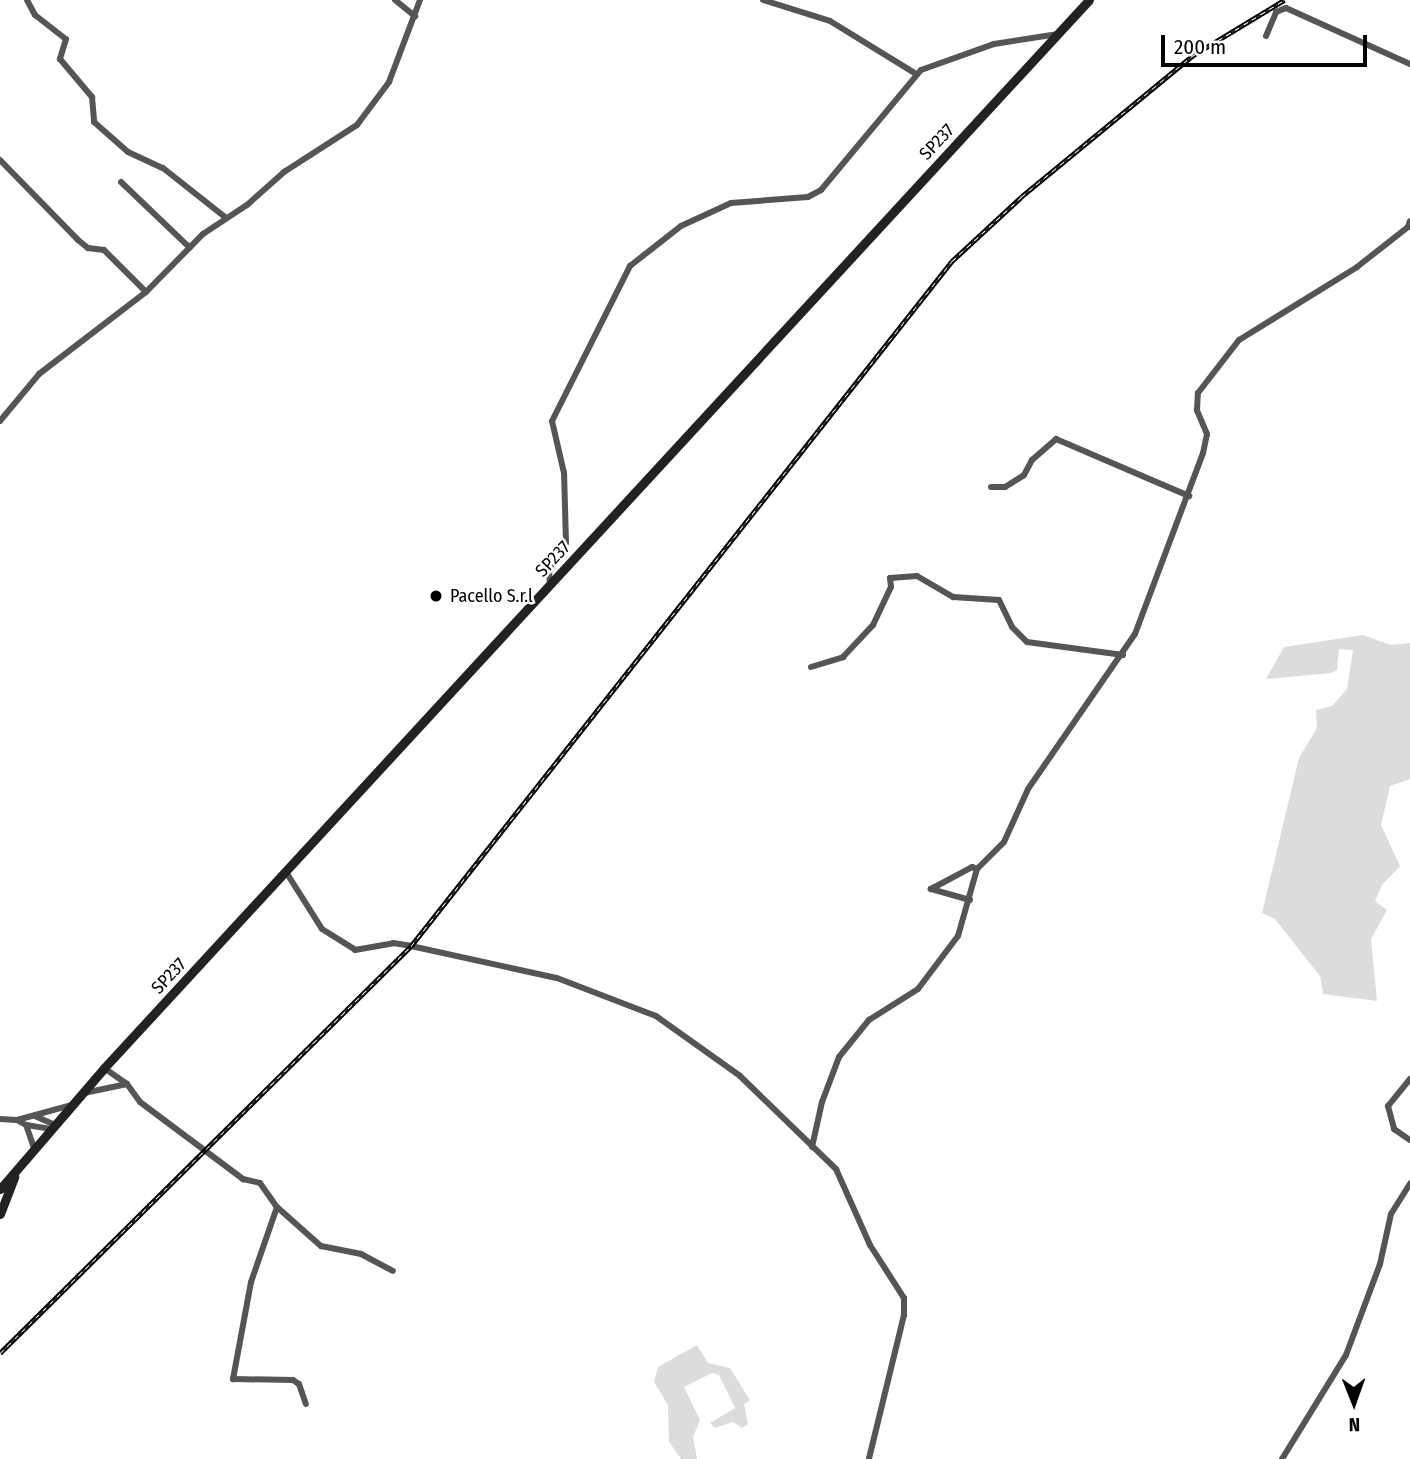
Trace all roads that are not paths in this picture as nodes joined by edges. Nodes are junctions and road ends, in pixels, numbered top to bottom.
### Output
1 (27, 0) edge
2 (395, 0) edge
3 (420, 0) edge
4 (763, 0) edge
5 (1089, 0) edge
6 (415, 16) junction
7 (1058, 34) junction
8 (1266, 36) dead end
9 (1410, 64) edge
10 (916, 74) junction
11 (0, 160) edge
12 (121, 182) dead end
13 (226, 218) junction
14 (1410, 221) edge
15 (190, 248) junction
16 (146, 292) junction
17 (0, 421) edge
18 (991, 487) dead end
19 (1189, 496) junction
20 (550, 585) junction
21 (1123, 655) junction
22 (811, 667) dead end
23 (977, 869) junction
24 (286, 872) junction
25 (970, 900) junction
26 (104, 1068) junction
27 (1410, 1079) edge
28 (127, 1084) junction
29 (82, 1093) junction
30 (74, 1104) junction
31 (32, 1115) junction
32 (0, 1119) edge
33 (17, 1120) junction
34 (26, 1125) junction
35 (53, 1127) junction
36 (1410, 1140) edge
37 (812, 1147) junction
38 (34, 1148) junction
39 (15, 1172) junction
40 (1410, 1184) edge
41 (0, 1189) edge
42 (277, 1207) junction
43 (0, 1214) edge
44 (393, 1271) dead end
45 (306, 1404) dead end
46 (869, 1459) edge
47 (1282, 1459) edge

1 - 13 street
2 - 6 street
3 - 6 street
4 - 10 street
5 - 7 main road, SP237 / SP237
6 - 13 street
7 - 10 street
7 - 20 main road, SP237 / SP237
8 - 9 street
10 - 20 street
11 - 16 street
12 - 15 street
13 - 15 street
14 - 19 street
15 - 16 street
16 - 17 street
18 - 19 street
19 - 21 street
20 - 24 main road, SP237 / SP237
21 - 22 street
21 - 23 street
23 - 25 street
23 - 25 street
24 - 26 main road, SP237 / SP237
24 - 37 street
25 - 37 street
26 - 28 street
26 - 29 main road, SP237 / SP237
27 - 36 street
28 - 29 street
28 - 42 street
29 - 30 main road, SP237 / SP237
30 - 31 street
30 - 35 main road, SP237 / SP237
31 - 33 street
31 - 35 street
32 - 33 street
33 - 34 street
34 - 35 street
34 - 38 street
35 - 38 main road, SP237 / SP237
37 - 46 street
38 - 39 main road, SP237 / SP237
39 - 41 main road, SP237
39 - 43 main road
40 - 47 street
42 - 44 street
42 - 45 street

